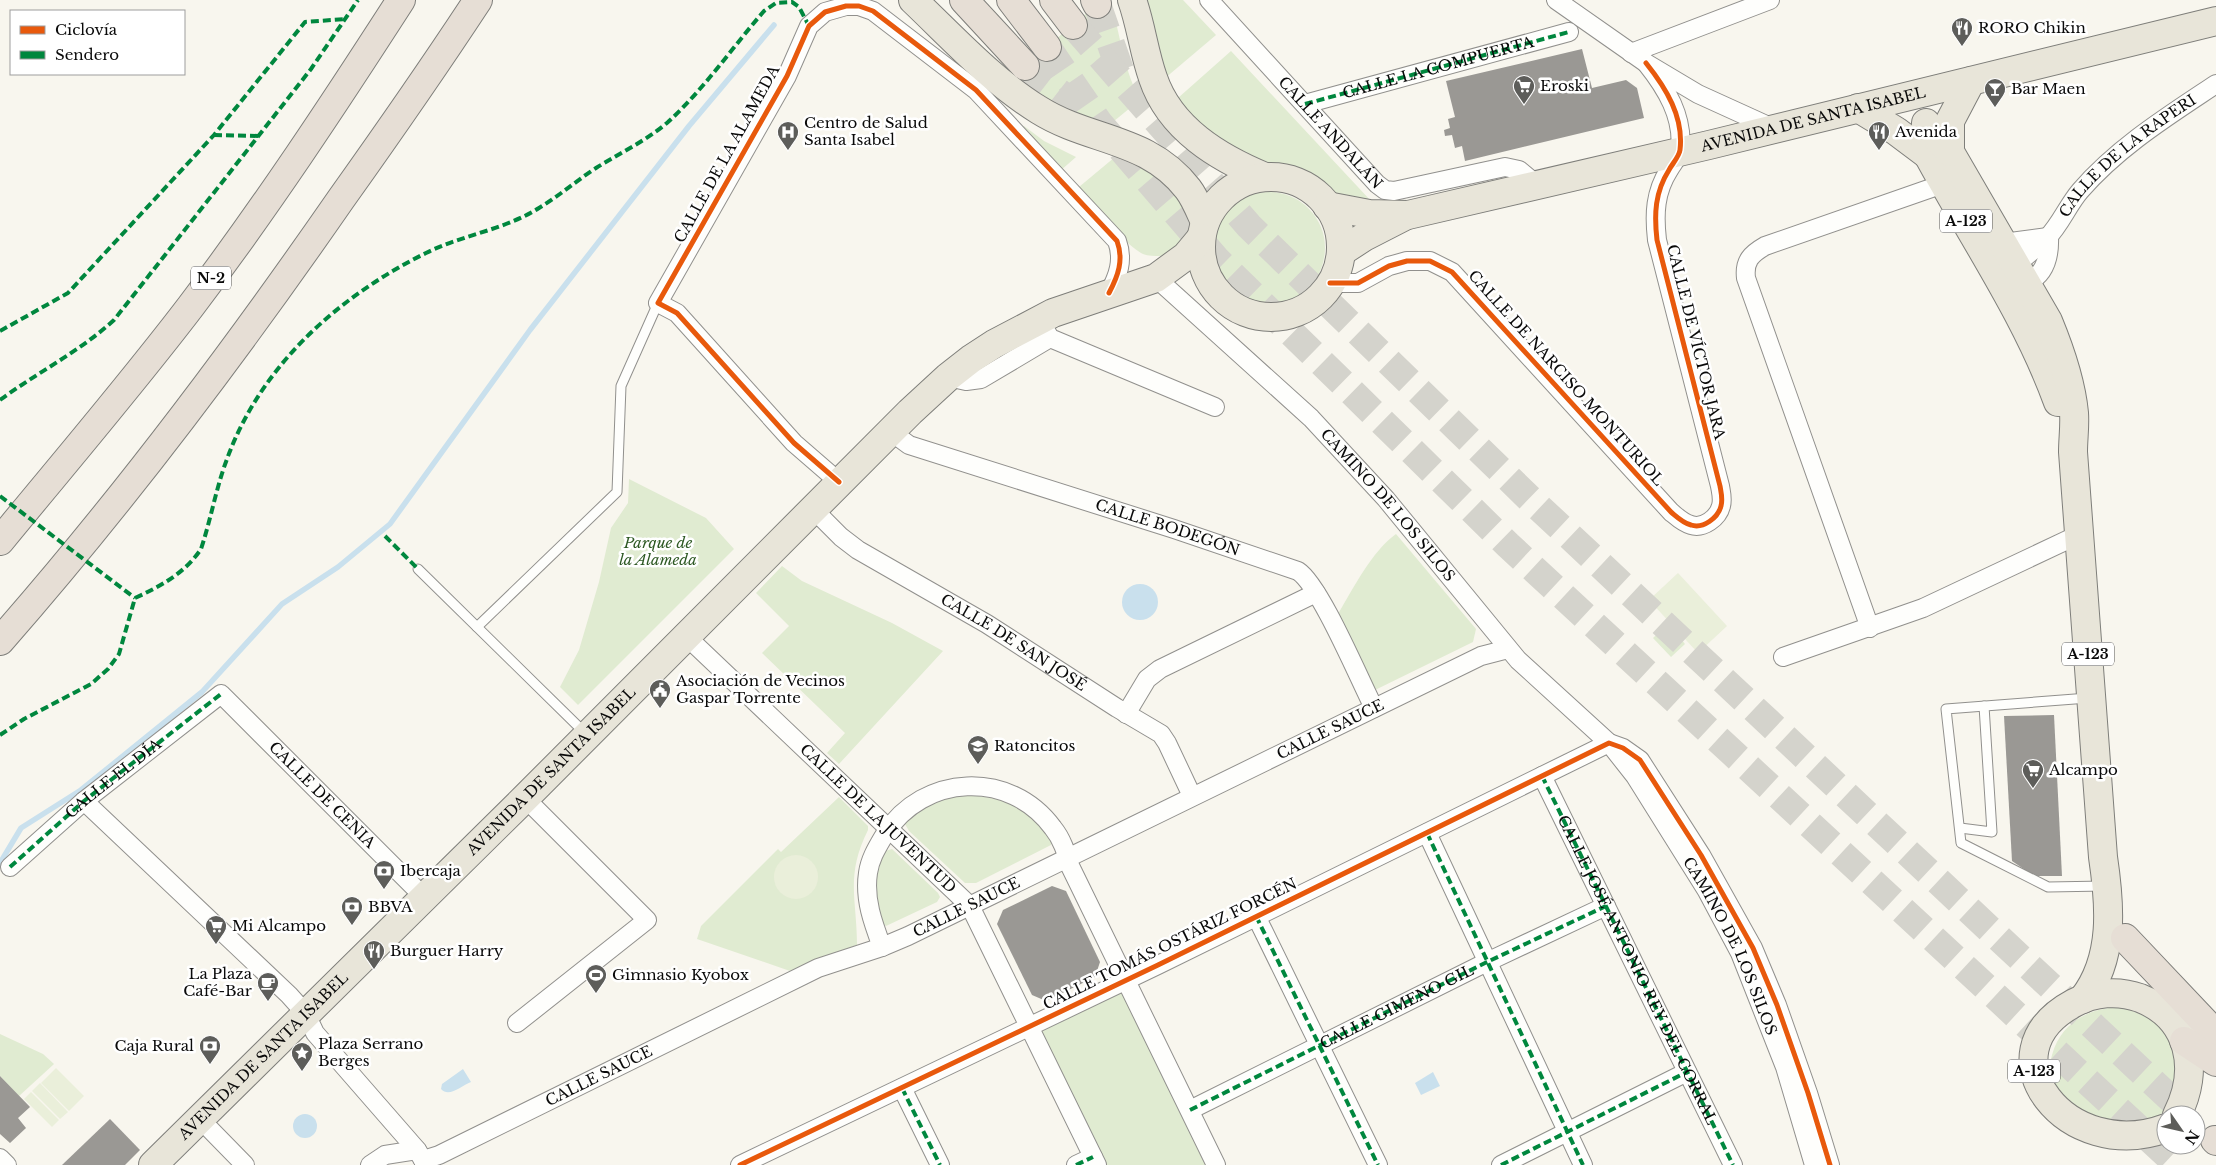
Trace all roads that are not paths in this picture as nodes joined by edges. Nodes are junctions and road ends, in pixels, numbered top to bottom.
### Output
1 (401, 0) edge
2 (478, 0) edge
3 (913, 0) edge
4 (964, 0) edge
5 (1011, 0) edge
6 (1054, 0) edge
7 (1132, 0) edge
8 (1209, 0) edge
9 (1556, 0) edge
10 (1770, 0) edge
11 (2215, 22) edge
12 (1073, 25) tunnel mouth
13 (1569, 32) dead end
14 (1047, 47) tunnel mouth
15 (1631, 53) junction
16 (1646, 63) junction
17 (1025, 66) tunnel mouth
18 (1972, 81) junction
19 (2216, 84) edge
20 (1919, 94) junction
21 (1305, 104) junction
22 (1858, 108) junction
23 (1775, 129) junction
24 (1680, 152) junction
25 (1939, 153) junction
26 (1265, 177) junction
27 (1944, 184) junction
28 (1537, 185) junction
29 (1327, 206) junction
30 (1408, 215) junction
31 (1203, 230) junction
32 (2048, 237) junction
33 (1341, 252) junction
34 (2012, 270) junction
35 (1156, 278) junction
36 (1330, 284) junction
37 (1215, 290) junction
38 (1109, 293) junction
39 (658, 302) junction
40 (1045, 328) junction
41 (1215, 407) dead end
42 (890, 431) junction
43 (839, 482) junction
44 (813, 509) junction
45 (1692, 526) joint
46 (2080, 534) junction
47 (0, 541) edge
48 (418, 569) dead end
49 (1316, 593) junction
50 (477, 627) junction
51 (1870, 628) junction
52 (686, 636) junction
53 (0, 641) edge
54 (1508, 649) junction
55 (1783, 657) dead end
56 (221, 694) joint
57 (2092, 698) junction
58 (1984, 706) junction
59 (1374, 708) junction
60 (1126, 714) junction
61 (587, 735) junction
62 (1609, 744) junction
63 (1542, 776) junction
64 (1192, 796) junction
65 (525, 798) junction
66 (84, 801) junction
67 (1960, 828) junction
68 (888, 829) junction
69 (1427, 832) junction
70 (1067, 857) junction
71 (10, 867) dead end
72 (2108, 896) junction
73 (424, 897) junction
74 (970, 906) junction
75 (1606, 906) junction
76 (1256, 916) junction
77 (2125, 938) junction
78 (882, 947) junction
79 (1487, 962) junction
80 (1126, 980) junction
81 (2083, 999) junction
82 (2158, 1008) junction
83 (306, 1014) junction
84 (517, 1023) dead end
85 (1030, 1026) junction
86 (2216, 1034) edge
87 (2184, 1041) junction
88 (1320, 1046) junction
89 (2216, 1062) edge
90 (1687, 1072) junction
91 (902, 1088) junction
92 (2181, 1105) edge
93 (1190, 1110) junction
94 (200, 1118) junction
95 (398, 1127) junction
96 (1567, 1132) junction
97 (2156, 1137) edge
98 (385, 1156) junction
99 (422, 1158) edge
100 (1095, 1161) edge
101 (1819, 1162) edge
102 (153, 1165) edge
103 (245, 1165) edge
104 (370, 1165) edge
105 (740, 1165) edge
106 (940, 1165) edge
107 (1076, 1165) edge
108 (1216, 1165) edge
109 (1378, 1165) edge
110 (1501, 1165) edge
111 (1583, 1165) edge
112 (1734, 1165) edge

1 - 47 highway, N-2
2 - 53 highway
3 - 31 main road
4 - 17 highway
5 - 14 highway
6 - 12 highway
7 - 26 main road
8 - 21 street, CALLE ANDALÁN
9 - 15 street
10 - 15 street
11 - 18 main road, AVENIDA DE SANTA ISABEL
13 - 21 street, CALLE LA COMPUERTA
15 - 16 street
16 - 23 street
16 - 24 street
18 - 20 main road, AVENIDA DE SANTA ISABEL
18 - 25 main road, A-123
19 - 32 street, CALLE DE LA RAPERI
20 - 22 main road, AVENIDA DE SANTA ISABEL
20 - 25 main road, A-123
21 - 28 street, CALLE ANDALÁN
22 - 23 main road, AVENIDA DE SANTA ISABEL
22 - 25 main road, A-123
23 - 24 main road, AVENIDA DE SANTA ISABEL
24 - 28 main road, AVENIDA DE SANTA ISABEL
24 - 45 street, CALLE DE VÍCTOR JARA
25 - 27 main road, A-123
25 - 34 main road, A-123
26 - 29 main road
26 - 31 main road
27 - 34 main road, A-123
27 - 51 street
28 - 30 main road, AVENIDA DE SANTA ISABEL
29 - 30 main road, AVENIDA DE SANTA ISABEL
29 - 33 main road
30 - 33 main road, AVENIDA DE SANTA ISABEL
31 - 35 main road, AVENIDA DE SANTA ISABEL
31 - 37 main road
32 - 34 street
32 - 34 street
33 - 36 main road
34 - 46 main road, A-123
35 - 37 main road, AVENIDA DE SANTA ISABEL
35 - 38 main road, AVENIDA DE SANTA ISABEL
35 - 54 street, CAMINO DE LOS SILOS
36 - 37 main road
36 - 45 street, CALLE DE NARCISO MONTURIOL
38 - 39 street, CALLE DE LA ALAMEDA
38 - 40 main road, AVENIDA DE SANTA ISABEL
39 - 43 street
39 - 50 lane, CALLE DE LA ALAMEDA
40 - 41 street
40 - 42 main road, AVENIDA DE SANTA ISABEL
42 - 43 main road, AVENIDA DE SANTA ISABEL
42 - 49 street, CALLE BODEGÓN
43 - 44 main road, AVENIDA DE SANTA ISABEL
44 - 52 main road, AVENIDA DE SANTA ISABEL
44 - 60 street, CALLE DE SAN JOSÉ
46 - 51 street
46 - 57 main road, A-123
48 - 50 lane
49 - 59 street, CALLE BODEGÓN
49 - 60 street
50 - 61 lane
51 - 55 street
52 - 61 main road, AVENIDA DE SANTA ISABEL
52 - 68 street, CALLE DE LA JUVENTUD
54 - 59 street, CALLE SAUCE
54 - 62 street, CAMINO DE LOS SILOS
56 - 66 street, CALLE EL DÍA
56 - 73 street, CALLE DE CENIA
57 - 58 lane
57 - 72 main road, A-123
58 - 67 lane
58 - 67 lane
59 - 64 street, CALLE SAUCE
60 - 64 street, CALLE DE SAN JOSÉ
61 - 65 main road, AVENIDA DE SANTA ISABEL
62 - 63 street, CALLE TOMÁS OSTÁRIZ FORCÉN
62 - 101 street, CAMINO DE LOS SILOS
63 - 69 street, CALLE TOMÁS OSTÁRIZ FORCÉN
63 - 75 street, CALLE JOSÉ ANTONIO REY DEL CORRAL
64 - 70 street, CALLE SAUCE
65 - 73 main road, AVENIDA DE SANTA ISABEL
65 - 84 street
66 - 71 street, CALLE EL DÍA
66 - 83 street
67 - 72 lane
68 - 70 street
68 - 74 street, CALLE DE LA JUVENTUD
68 - 78 street
69 - 76 street, CALLE TOMÁS OSTÁRIZ FORCÉN
69 - 79 street
70 - 74 street, CALLE SAUCE
70 - 80 street
72 - 77 main road, A-123
72 - 81 main road, A-123
73 - 83 main road, AVENIDA DE SANTA ISABEL
74 - 78 street, CALLE SAUCE
74 - 85 street, CALLE DE LA JUVENTUD
75 - 79 street, CALLE GIMENO GIL
75 - 90 street, CALLE JOSÉ ANTONIO REY DEL CORRAL
76 - 80 street, CALLE TOMÁS OSTÁRIZ FORCÉN
76 - 88 street
77 - 82 main road, A-123
77 - 86 highway
78 - 99 street, CALLE SAUCE
79 - 88 street, CALLE GIMENO GIL
79 - 96 street
80 - 85 street, CALLE TOMÁS OSTÁRIZ FORCÉN
80 - 93 street
81 - 82 main road, A-123
81 - 97 main road, A-123
82 - 87 main road, A-123
83 - 94 main road, AVENIDA DE SANTA ISABEL
83 - 95 street
85 - 91 street, CALLE TOMÁS OSTÁRIZ FORCÉN
85 - 100 street, CALLE DE LA JUVENTUD
87 - 89 highway
87 - 92 main road, A-123
88 - 93 street, CALLE GIMENO GIL
88 - 109 street
90 - 96 street
90 - 112 street, CALLE JOSÉ ANTONIO REY DEL CORRAL
91 - 105 street, CALLE TOMÁS OSTÁRIZ FORCÉN
91 - 106 street
93 - 108 street
94 - 102 main road, AVENIDA DE SANTA ISABEL
94 - 103 street
95 - 98 street
95 - 99 street
96 - 110 street
96 - 111 street
98 - 99 street
98 - 104 street
100 - 107 street

